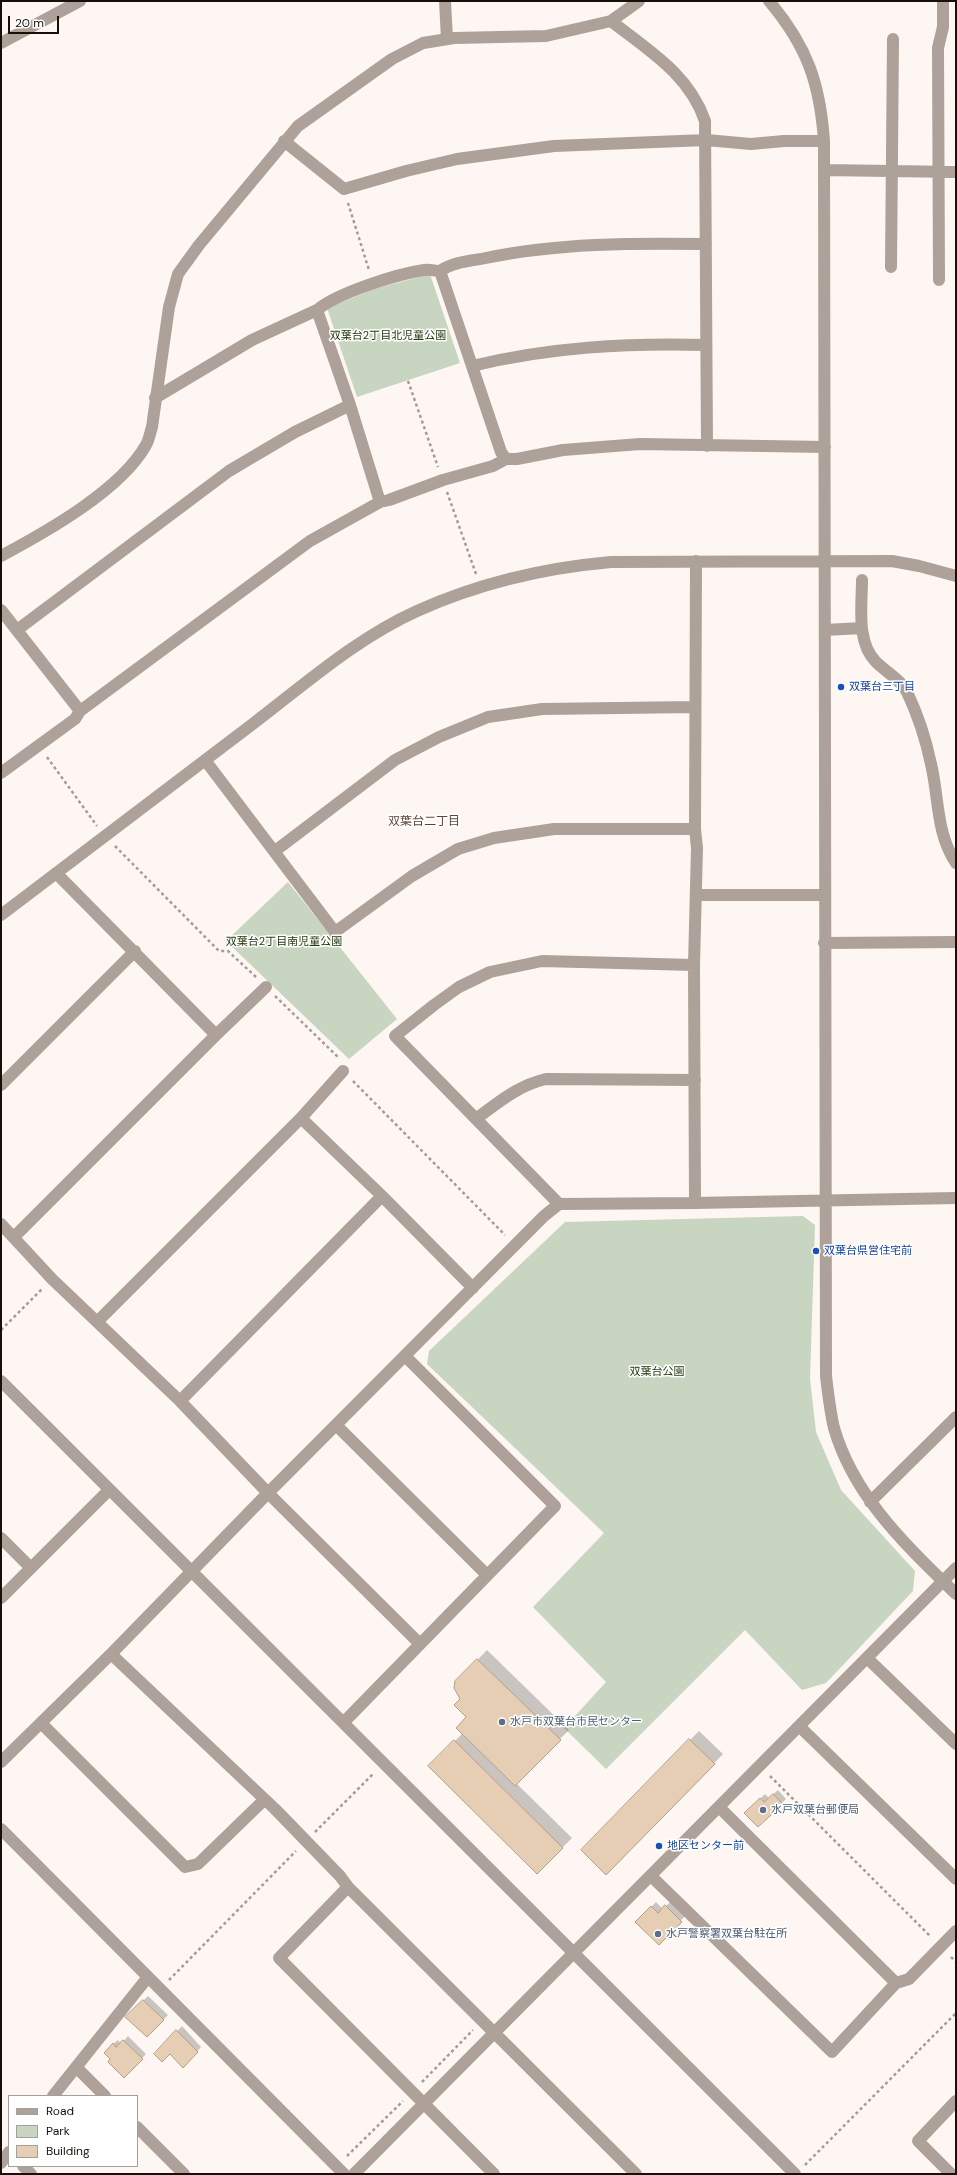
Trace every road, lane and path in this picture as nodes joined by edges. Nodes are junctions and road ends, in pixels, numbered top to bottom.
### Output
1 (80, 1) edge
2 (445, 1) edge
3 (639, 1) edge
4 (769, 1) edge
5 (943, 1) edge
6 (610, 21) junction
7 (447, 39) junction
8 (893, 39) dead end
9 (1, 43) edge
10 (706, 140) junction
11 (284, 141) junction
12 (824, 141) junction
13 (824, 170) junction
14 (892, 172) junction
15 (939, 172) junction
16 (956, 172) edge
17 (347, 198) dead end
18 (706, 244) junction
19 (891, 267) dead end
20 (440, 271) junction
21 (939, 280) dead end
22 (374, 284) junction
23 (317, 310) junction
24 (706, 345) junction
25 (472, 366) junction
26 (155, 398) junction
27 (350, 406) junction
28 (707, 446) junction
29 (825, 447) junction
30 (506, 459) junction
31 (380, 502) junction
32 (1, 556) edge
33 (825, 560) junction
34 (696, 561) junction
35 (956, 576) edge
36 (862, 580) dead end
37 (1, 610) edge
38 (862, 628) junction
39 (17, 630) junction
40 (825, 630) junction
41 (694, 707) junction
42 (80, 711) junction
43 (205, 760) junction
44 (1, 773) edge
45 (695, 829) junction
46 (276, 851) junction
47 (956, 863) edge
48 (56, 873) junction
49 (697, 895) junction
50 (824, 895) junction
51 (1, 915) edge
52 (956, 942) edge
53 (824, 943) junction
54 (134, 951) junction
55 (694, 965) junction
56 (266, 987) dead end
57 (216, 1034) junction
58 (343, 1071) dead end
59 (695, 1080) junction
60 (1, 1085) edge
61 (301, 1118) junction
62 (477, 1118) junction
63 (382, 1196) junction
64 (956, 1198) edge
65 (825, 1200) junction
66 (695, 1203) junction
67 (559, 1204) junction
68 (1, 1224) edge
69 (14, 1237) junction
70 (52, 1279) junction
71 (473, 1288) junction
72 (98, 1320) junction
73 (1, 1330) edge
74 (405, 1356) junction
75 (1, 1381) edge
76 (180, 1401) junction
77 (956, 1417) edge
78 (336, 1425) junction
79 (109, 1490) junction
80 (268, 1493) junction
81 (870, 1502) junction
82 (1, 1538) edge
83 (31, 1568) junction
84 (956, 1568) edge
85 (192, 1571) junction
86 (487, 1575) junction
87 (943, 1581) junction
88 (956, 1594) edge
89 (1, 1598) edge
90 (420, 1644) junction
91 (111, 1654) junction
92 (868, 1658) junction
93 (344, 1722) junction
94 (42, 1723) junction
95 (799, 1726) junction
96 (956, 1744) edge
97 (1, 1762) edge
98 (370, 1777) dead end
99 (774, 1780) dead end
100 (264, 1800) junction
101 (719, 1807) junction
102 (1, 1829) edge
103 (306, 1841) junction
104 (651, 1876) junction
105 (956, 1879) edge
106 (348, 1887) junction
107 (956, 1931) edge
108 (941, 1946) junction
109 (573, 1952) junction
110 (956, 1962) edge
111 (148, 1977) junction
112 (167, 1982) dead end
113 (896, 1983) junction
114 (956, 2013) edge
115 (483, 2021) junction
116 (494, 2032) junction
117 (76, 2067) junction
118 (412, 2092) junction
119 (54, 2095) edge
120 (104, 2095) edge
121 (956, 2102) edge
122 (423, 2103) junction
123 (138, 2128) edge
124 (8, 2153) edge
125 (342, 2156) dead end
126 (1, 2162) edge
127 (808, 2162) dead end
128 (184, 2174) edge
129 (344, 2174) edge
130 (354, 2174) edge
131 (494, 2174) edge
132 (636, 2174) edge
133 (795, 2174) edge
134 (951, 2174) edge

1 - 9 street
2 - 7 street
3 - 6 street
4 - 12 street
5 - 15 street
6 - 7 street
6 - 10 street
7 - 11 street
8 - 14 street
10 - 11 street
10 - 12 street
10 - 18 street
11 - 26 street
12 - 13 street
13 - 14 street
13 - 29 street
14 - 15 street
14 - 19 street
15 - 16 street
15 - 21 street
17 - 22 path
18 - 20 street
18 - 24 street
20 - 22 street
20 - 25 street
22 - 23 street
23 - 26 street
23 - 27 street
24 - 25 street
24 - 28 street
25 - 30 street
26 - 32 street
27 - 31 street
27 - 39 street
28 - 29 street
28 - 30 street
29 - 33 street
30 - 31 street
31 - 42 street
33 - 34 street
33 - 35 street
33 - 40 street
34 - 41 street
34 - 43 street
36 - 38 street
37 - 39 street
38 - 40 street
38 - 47 street
39 - 42 street
40 - 50 street
41 - 45 street
41 - 46 street
42 - 44 street
43 - 46 street
43 - 48 street
45 - 46 street
45 - 49 street
48 - 51 street
48 - 54 street
49 - 50 street
49 - 55 street
50 - 53 street
52 - 53 street
53 - 65 street
54 - 57 street
54 - 60 street
55 - 59 street
55 - 62 street
56 - 57 street
57 - 69 street
58 - 61 street
59 - 62 street
59 - 66 street
61 - 63 street
61 - 72 street
62 - 67 street
63 - 71 street
63 - 76 street
64 - 65 street
65 - 66 street
65 - 81 street
66 - 67 street
67 - 71 street
68 - 69 street
69 - 70 street
70 - 72 street
70 - 73 path
71 - 74 street
72 - 76 street
74 - 78 street
74 - 86 street
75 - 79 street
76 - 80 street
77 - 81 street
78 - 80 street
78 - 86 street
79 - 83 street
79 - 85 street
80 - 85 street
80 - 90 street
81 - 87 street
82 - 83 street
83 - 89 street
84 - 87 street
85 - 91 street
85 - 93 street
86 - 90 street
87 - 88 street
87 - 92 street
90 - 93 street
91 - 94 street
91 - 100 street
92 - 95 street
92 - 96 street
93 - 109 street
94 - 97 street
94 - 100 street
95 - 101 street
95 - 105 street
98 - 103 path
99 - 108 path
100 - 103 street
101 - 104 street
101 - 113 street
102 - 111 street
103 - 106 street
103 - 112 path
104 - 109 street
104 - 113 street
106 - 115 street
106 - 118 street
107 - 108 street
108 - 110 path
108 - 113 street
109 - 116 street
109 - 133 street
111 - 117 street
111 - 129 street
114 - 127 path
115 - 116 street
115 - 118 path
116 - 122 street
116 - 132 street
117 - 119 street
117 - 120 street
118 - 122 street
118 - 125 path
121 - 134 street
122 - 130 street
122 - 131 street
123 - 128 street
124 - 126 street

